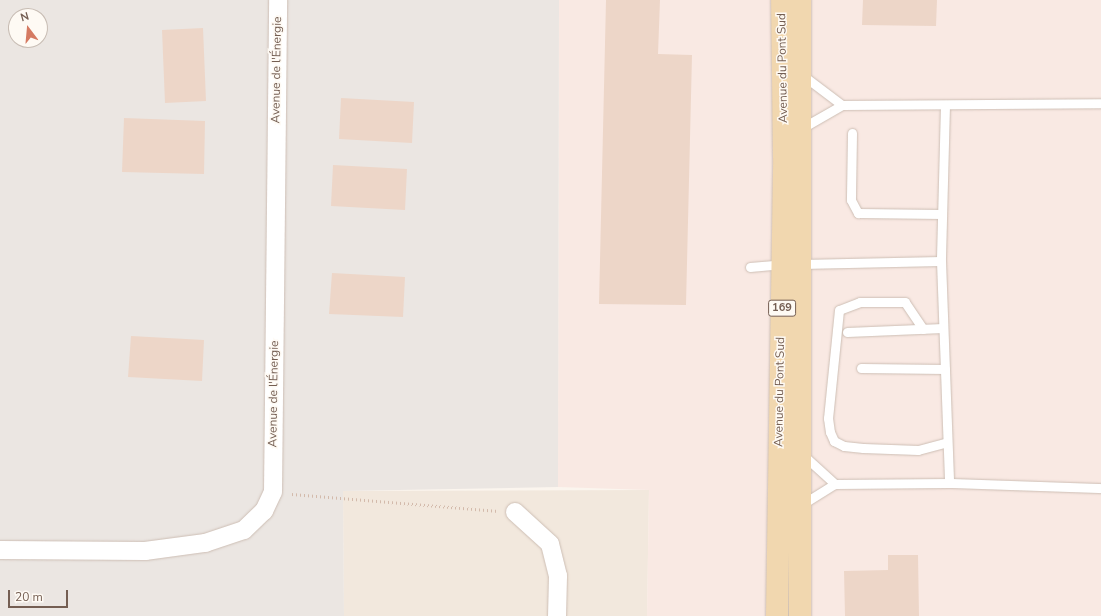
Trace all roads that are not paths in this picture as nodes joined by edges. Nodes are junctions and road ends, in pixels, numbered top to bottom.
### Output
1 (278, 0) edge
2 (782, 0) edge
3 (800, 0) edge
4 (800, 73) junction
5 (1101, 103) edge
6 (842, 105) junction
7 (945, 105) junction
8 (802, 128) junction
9 (852, 133) dead end
10 (942, 214) junction
11 (941, 260) junction
12 (792, 264) junction
13 (750, 267) dead end
14 (943, 328) junction
15 (923, 329) junction
16 (847, 332) dead end
17 (861, 368) dead end
18 (945, 369) junction
19 (947, 442) junction
20 (802, 454) junction
21 (835, 484) junction
22 (949, 484) junction
23 (1101, 488) edge
24 (801, 505) junction
25 (515, 512) road end
26 (0, 550) edge
27 (557, 616) edge
28 (777, 616) edge
29 (800, 616) edge

1 - 26 street, Avenue de l'Énergie
2 - 12 main road, Avenue du Pont Sud / 169
3 - 4 main road, Avenue du Pont Sud / 169
4 - 6 lane
4 - 8 main road, Avenue du Pont Sud / 169
5 - 7 lane
6 - 7 lane
6 - 8 lane
7 - 10 lane
8 - 12 main road, Avenue du Pont Sud / 169
9 - 10 lane
10 - 11 lane
11 - 12 lane
11 - 14 lane
12 - 13 lane
12 - 20 main road, Avenue du Pont Sud / 169
12 - 28 main road, Avenue du Pont Sud / 169
14 - 15 lane
14 - 18 lane
15 - 16 lane
15 - 19 lane
17 - 18 lane
18 - 19 lane
19 - 22 lane
20 - 21 lane
20 - 24 main road, Avenue du Pont Sud / 169
21 - 22 lane
21 - 24 lane
22 - 23 lane
24 - 29 main road, Avenue du Pont Sud / 169
25 - 27 street

